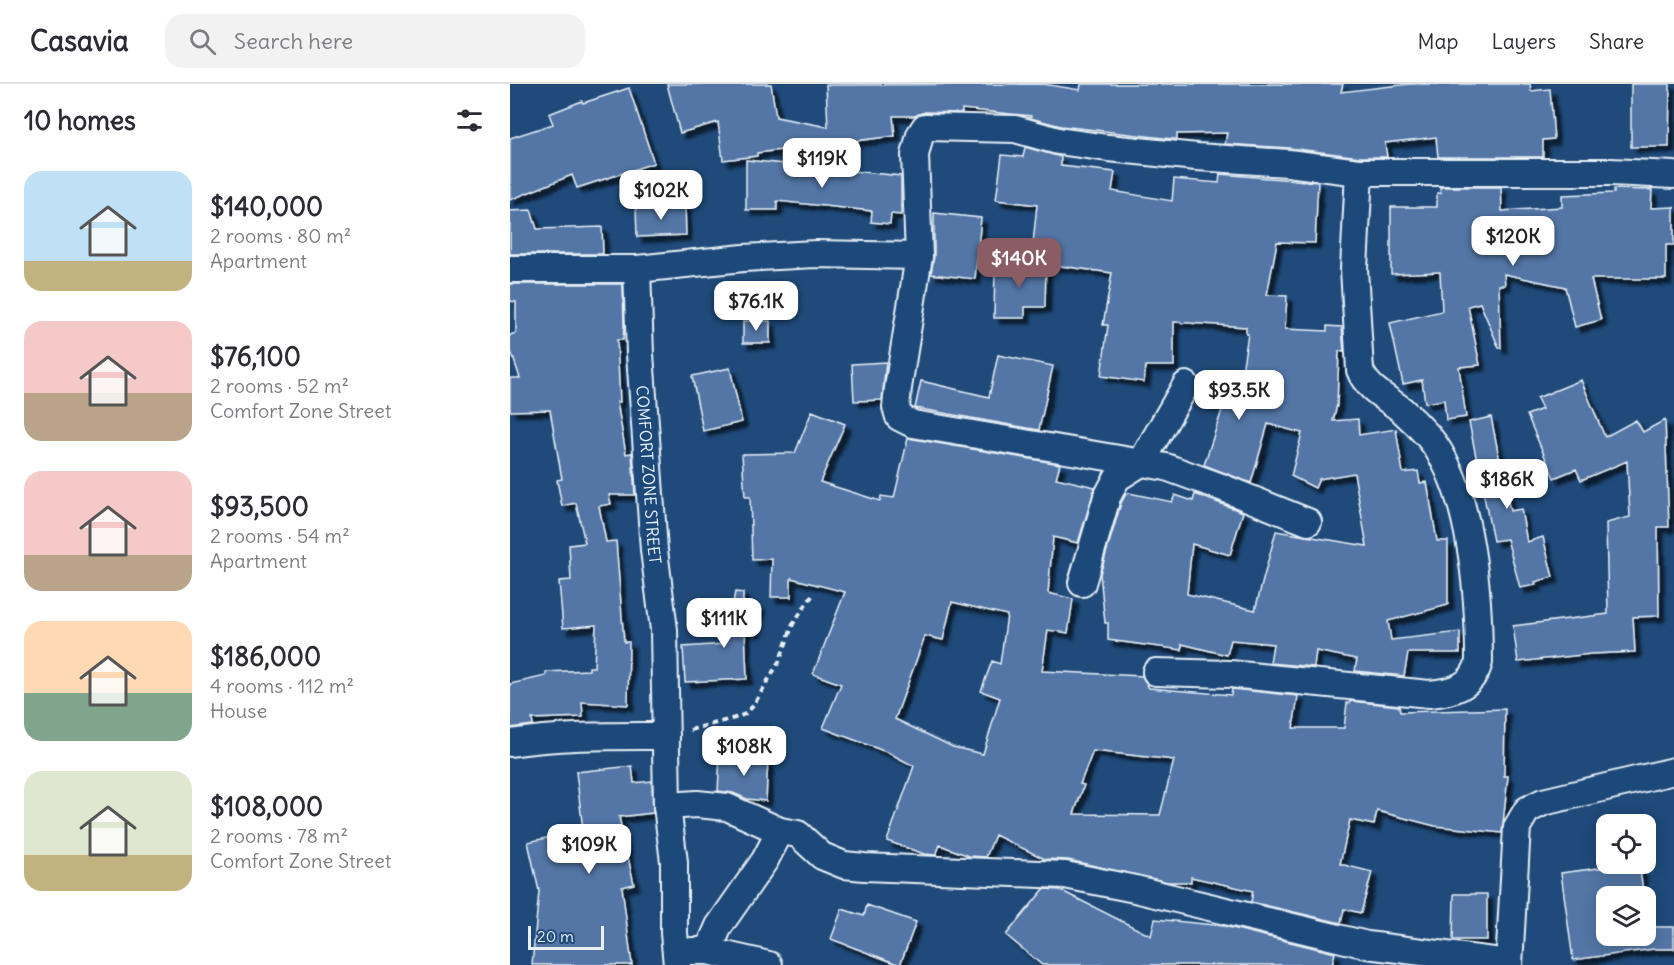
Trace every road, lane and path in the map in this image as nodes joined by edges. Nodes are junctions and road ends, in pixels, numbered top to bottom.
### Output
1 (1359, 172) junction
2 (1674, 175) edge
3 (919, 256) junction
4 (637, 269) junction
5 (510, 270) edge
6 (1186, 385) dead end
7 (1141, 463) junction
8 (1308, 522) dead end
9 (1082, 583) dead end
10 (812, 596) dead end
11 (1156, 672) dead end
12 (666, 736) junction
13 (510, 743) edge
14 (1674, 771) edge
15 (667, 806) junction
16 (780, 831) junction
17 (708, 951) junction
18 (676, 958) edge
19 (1509, 964) edge
20 (768, 965) edge

1 - 2 street
1 - 3 street
1 - 11 street
3 - 4 street
3 - 7 street
4 - 5 street
4 - 12 street, COMFORT ZONE STREET
6 - 7 street
7 - 8 street
7 - 9 street
10 - 12 path
12 - 13 street
12 - 15 street, COMFORT ZONE STREET
14 - 19 street
15 - 16 street
15 - 18 street, COMFORT ZONE STREET
16 - 17 street
16 - 19 street
17 - 18 street
17 - 20 street

